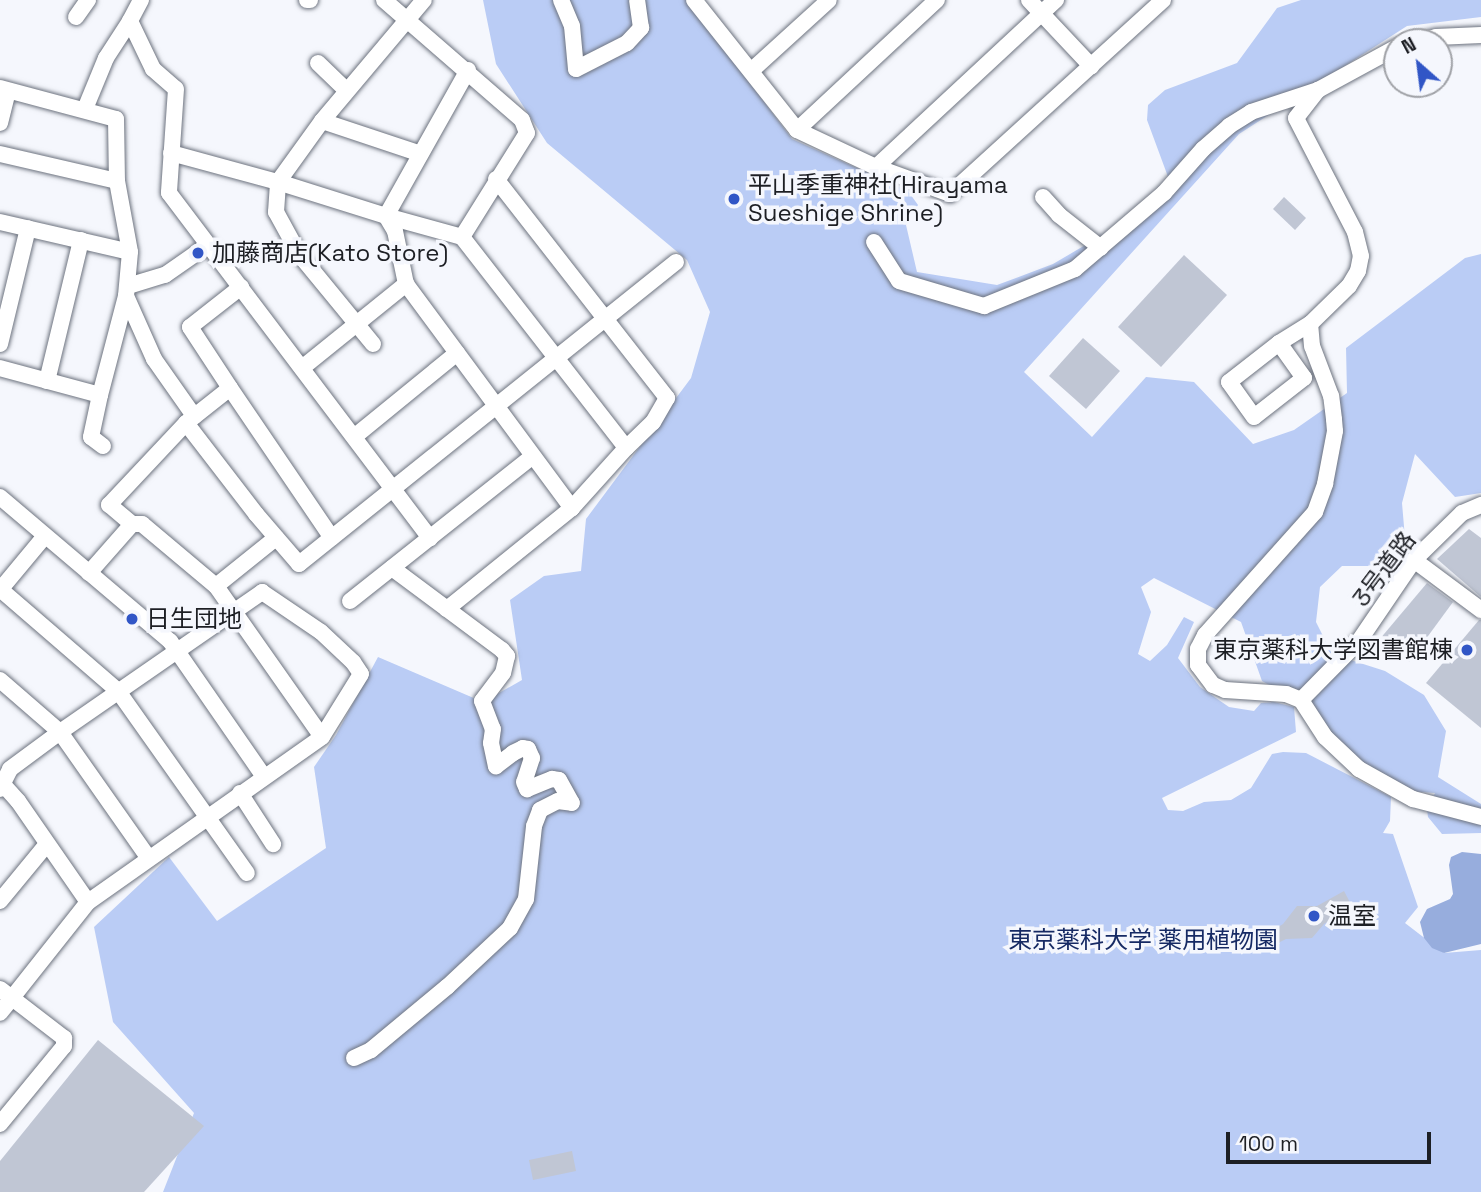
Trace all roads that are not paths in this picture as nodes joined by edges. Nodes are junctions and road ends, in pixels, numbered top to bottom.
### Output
1 (88, 0) edge
2 (141, 0) edge
3 (384, 0) edge
4 (424, 0) edge
5 (561, 0) edge
6 (637, 0) edge
7 (829, 0) edge
8 (937, 0) edge
9 (1029, 0) edge
10 (1056, 0) edge
11 (1163, 0) edge
12 (697, 1) edge
13 (1042, 13) junction
14 (76, 17) dead end
15 (408, 18) junction
16 (130, 20) junction
17 (1481, 35) edge
18 (1453, 36) edge
19 (1383, 55) edge
20 (318, 63) dead end
21 (1091, 66) junction
22 (468, 70) junction
23 (751, 71) junction
24 (4, 90) edge
25 (1318, 90) junction
26 (347, 91) junction
27 (85, 109) junction
28 (322, 121) junction
29 (0, 123) edge
30 (797, 130) junction
31 (171, 153) junction
32 (0, 154) edge
33 (421, 155) junction
34 (876, 167) junction
35 (496, 179) junction
36 (117, 181) junction
37 (278, 181) junction
38 (1043, 197) dead end
39 (386, 216) junction
40 (0, 222) edge
41 (28, 228) junction
42 (462, 237) junction
43 (81, 240) junction
44 (874, 242) dead end
45 (208, 245) junction
46 (1101, 248) junction
47 (130, 252) junction
48 (676, 262) dead end
49 (406, 284) junction
50 (241, 287) junction
51 (127, 291) junction
52 (605, 319) junction
53 (356, 324) junction
54 (1310, 324) junction
55 (1279, 343) junction
56 (0, 344) edge
57 (373, 344) dead end
58 (457, 353) junction
59 (557, 357) junction
60 (0, 368) edge
61 (302, 368) junction
62 (47, 381) junction
63 (230, 388) junction
64 (100, 395) junction
65 (496, 406) junction
66 (190, 419) junction
67 (354, 437) junction
68 (103, 446) dead end
69 (626, 448) junction
70 (533, 456) junction
71 (393, 489) junction
72 (0, 497) edge
73 (1481, 505) edge
74 (572, 508) junction
75 (132, 524) junction
76 (45, 536) junction
77 (276, 538) junction
78 (332, 538) junction
79 (430, 538) junction
80 (1414, 560) junction
81 (392, 568) junction
82 (89, 573) junction
83 (216, 586) junction
84 (0, 589) edge
85 (350, 601) dead end
86 (447, 609) junction
87 (1481, 610) edge
88 (234, 612) junction
89 (177, 650) junction
90 (0, 680) edge
91 (117, 691) junction
92 (1301, 700) junction
93 (60, 732) junction
94 (322, 737) junction
95 (264, 777) junction
96 (1, 785) edge
97 (240, 793) junction
98 (206, 817) junction
99 (1481, 817) edge
100 (47, 844) junction
101 (273, 844) dead end
102 (148, 857) junction
103 (247, 873) dead end
104 (0, 901) edge
105 (88, 902) junction
106 (6, 994) edge
107 (0, 1013) edge
108 (354, 1058) dead end
109 (0, 1124) edge

1 - 14 street
2 - 16 street
3 - 15 street
4 - 15 street
5 - 6 street
7 - 23 street
8 - 30 street
9 - 13 street
10 - 13 street
11 - 21 street
12 - 23 street
13 - 21 street
13 - 34 street
15 - 22 street
15 - 26 street
16 - 27 street
16 - 31 street
17 - 18 street
19 - 25 street
20 - 26 street
21 - 34 street
22 - 33 street
22 - 35 street
23 - 30 street
24 - 27 street
24 - 29 street
25 - 46 street
25 - 54 street
26 - 28 street
27 - 36 street
28 - 33 street
28 - 37 street
30 - 34 street
31 - 37 street
31 - 45 street
32 - 36 street
33 - 39 street
35 - 42 street
35 - 52 street
36 - 47 street
37 - 39 street
37 - 53 street
38 - 46 street
39 - 42 street
39 - 49 street
40 - 41 street
41 - 43 street
41 - 56 street
42 - 59 street
43 - 47 street
43 - 62 street
44 - 46 street
45 - 50 street
45 - 51 street
47 - 51 street
48 - 52 street
49 - 53 street
49 - 58 street
50 - 61 street
50 - 63 street
51 - 64 street
51 - 66 street
52 - 59 street
52 - 69 street
53 - 57 street
53 - 61 street
54 - 55 street
54 - 92 street
55 - 55 street
58 - 65 street
58 - 67 street
59 - 65 street
59 - 69 street
60 - 62 street
61 - 67 street
62 - 64 street
63 - 66 street
63 - 78 street
64 - 68 street
65 - 70 street
65 - 71 street
66 - 75 street
66 - 77 street
67 - 71 street
69 - 74 street
70 - 74 street
70 - 79 street
71 - 78 street
71 - 79 street
72 - 76 street
73 - 80 street, 3号道路
74 - 86 street
75 - 82 street
75 - 83 street
76 - 82 street
76 - 84 street
77 - 78 street
77 - 83 street
79 - 81 street
80 - 87 street
80 - 92 street, 3号道路
81 - 85 street
81 - 86 street
82 - 89 street
83 - 88 street
84 - 91 street
86 - 108 street
88 - 89 street
88 - 94 street
88 - 94 street
89 - 91 street
89 - 95 street
90 - 93 street
91 - 93 street
91 - 98 street
92 - 99 street
93 - 96 street
93 - 102 street
94 - 95 street
95 - 97 street
96 - 100 street
97 - 98 street
97 - 101 street
98 - 102 street
98 - 103 street
100 - 104 street
100 - 105 street
102 - 105 street
105 - 106 street
106 - 107 street
106 - 109 street

